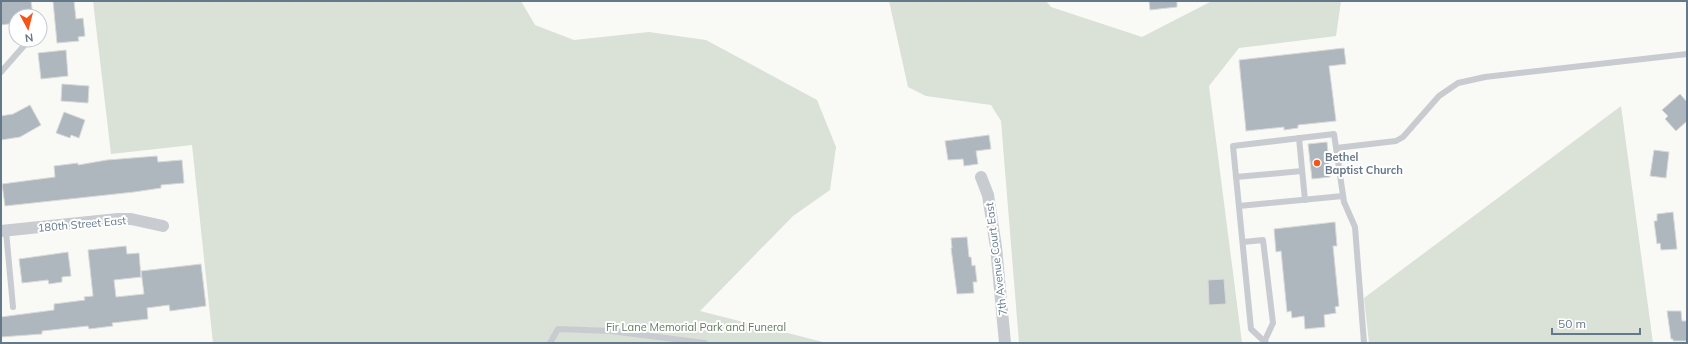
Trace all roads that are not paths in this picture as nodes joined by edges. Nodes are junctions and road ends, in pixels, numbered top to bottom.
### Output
1 (22, 48) edge
2 (1687, 54) edge
3 (1, 72) edge
4 (1299, 138) junction
5 (1336, 148) junction
6 (1302, 171) junction
7 (981, 177) dead end
8 (1236, 177) junction
9 (1343, 196) junction
10 (1305, 200) junction
11 (1239, 206) junction
12 (163, 226) dead end
13 (3, 231) edge
14 (1243, 242) junction
15 (13, 307) dead end
16 (1266, 342) edge
17 (550, 343) edge
18 (705, 343) edge
19 (1005, 343) edge
20 (1364, 343) edge

1 - 3 lane
2 - 5 lane
4 - 5 lane
4 - 6 lane
4 - 8 lane
5 - 9 lane
6 - 8 lane
6 - 10 lane
7 - 19 street, 7th Avenue Court East
8 - 11 lane
9 - 10 lane
9 - 20 lane
10 - 11 lane
11 - 14 lane
12 - 13 street, 180th Street East
13 - 15 lane
14 - 16 lane
14 - 16 lane
17 - 18 lane

